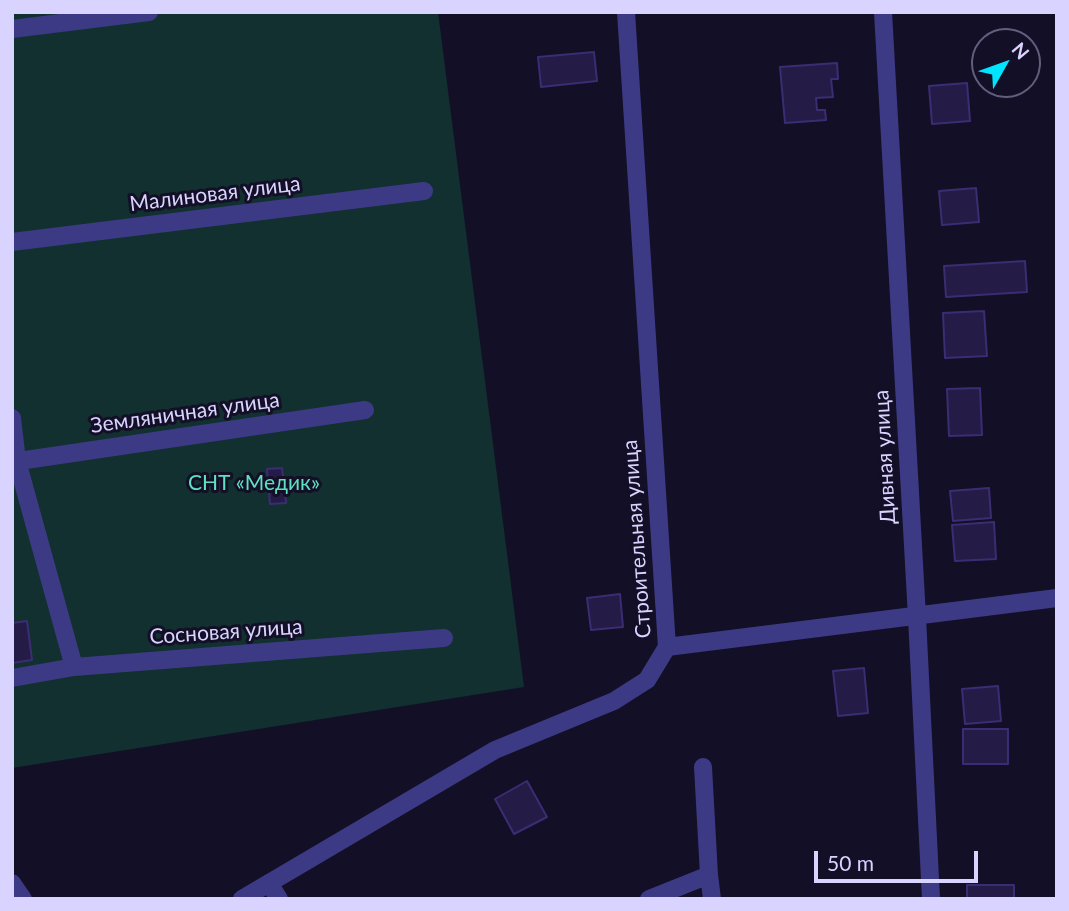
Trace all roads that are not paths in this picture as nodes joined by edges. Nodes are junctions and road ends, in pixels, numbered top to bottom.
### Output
1 (149, 12) edge
2 (626, 12) edge
3 (883, 12) edge
4 (12, 29) edge
5 (424, 191) dead end
6 (12, 242) edge
7 (365, 410) dead end
8 (12, 418) edge
9 (15, 462) edge
10 (1057, 598) edge
11 (917, 617) junction
12 (444, 639) dead end
13 (667, 647) junction
14 (74, 667) junction
15 (12, 678) edge
16 (703, 766) dead end
17 (709, 875) junction
18 (12, 883) edge
19 (269, 883) junction
20 (23, 899) edge
21 (242, 899) edge
22 (279, 899) edge
23 (649, 899) edge
24 (712, 899) edge
25 (931, 899) edge

1 - 4 street
2 - 13 street, Строительная улица
3 - 11 street, Дивная улица
5 - 6 street, Малиновая улица
7 - 9 street, Земляничная улица
8 - 9 street
9 - 14 street
10 - 11 street
11 - 13 street
11 - 25 street, Дивная улица
12 - 14 street, Сосновая улица
13 - 19 street, Строительная улица
14 - 15 street, Сосновая улица
16 - 17 street
17 - 23 street
17 - 24 street
18 - 20 street
19 - 21 street, Строительная улица
19 - 22 street

